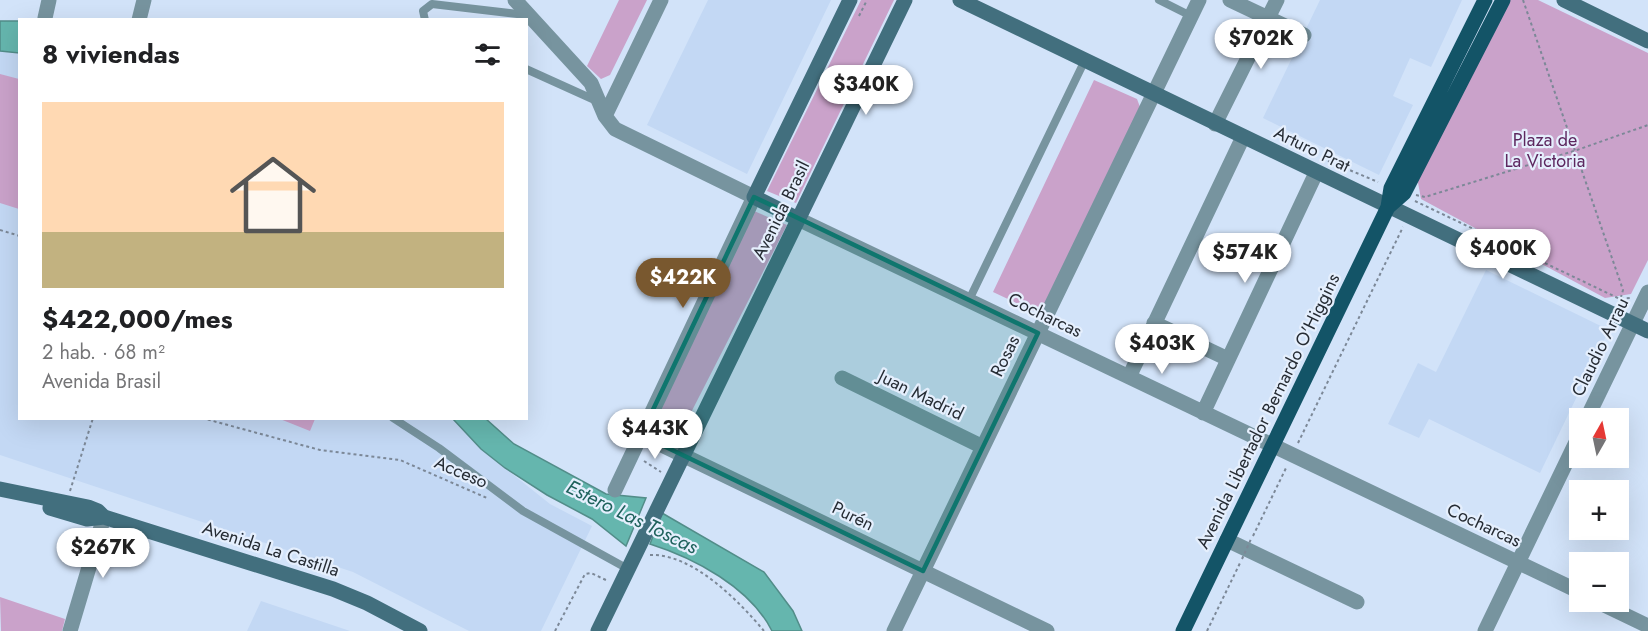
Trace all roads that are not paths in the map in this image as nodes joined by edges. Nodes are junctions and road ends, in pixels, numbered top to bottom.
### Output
1 (49, 0) edge
2 (144, 0) edge
3 (515, 0) edge
4 (661, 0) edge
5 (850, 0) edge
6 (905, 0) edge
7 (960, 0) edge
8 (1159, 0) edge
9 (1199, 0) edge
10 (1230, 0) edge
11 (1277, 0) edge
12 (1485, 0) edge
13 (1503, 0) edge
14 (1564, 0) edge
15 (530, 16) junction
16 (1191, 16) junction
17 (45, 18) edge
18 (140, 18) edge
19 (425, 18) edge
20 (1268, 18) junction
21 (1304, 35) dead end
22 (1648, 41) edge
23 (1085, 60) junction
24 (528, 70) edge
25 (1153, 94) junction
26 (603, 110) junction
27 (1215, 124) junction
28 (1243, 137) junction
29 (1316, 172) junction
30 (754, 197) junction
31 (1388, 207) junction
32 (798, 219) junction
33 (1648, 292) edge
34 (969, 300) junction
35 (1154, 323) junction
36 (1633, 323) junction
37 (1648, 331) edge
38 (1038, 333) junction
39 (1228, 359) junction
40 (1129, 377) junction
41 (842, 378) dead end
42 (1592, 408) edge
43 (1203, 413) junction
44 (396, 420) edge
45 (646, 438) junction
46 (1272, 446) junction
47 (983, 447) junction
48 (683, 456) junction
49 (1569, 457) edge
50 (7, 490) edge
51 (615, 490) dead end
52 (104, 517) junction
53 (1227, 540) junction
54 (1518, 562) junction
55 (628, 564) junction
56 (923, 571) junction
57 (1569, 587) edge
58 (1357, 602) dead end
59 (1619, 612) edge
60 (1648, 626) edge
61 (70, 631) edge
62 (420, 631) edge
63 (598, 631) edge
64 (894, 631) edge
65 (1047, 631) edge
66 (1183, 631) edge
67 (1485, 631) edge

1 - 17 street
2 - 18 street
3 - 15 street
4 - 26 street
5 - 30 main road, Avenida Brasil
6 - 32 main road, Avenida Brasil
7 - 23 main road, Arturo Prat
8 - 16 lane
9 - 16 street, Rosas
10 - 20 street
11 - 20 street
12 - 31 main road, Avenida Libertador Bernardo O'Higgins
13 - 31 main road, Avenida Libertador Bernardo O'Higgins
14 - 22 main road
15 - 19 lane
15 - 26 street
16 - 25 street, Rosas
20 - 21 street
20 - 27 street
23 - 25 main road, Arturo Prat
23 - 34 lane
24 - 26 lane
25 - 27 main road, Arturo Prat
25 - 38 street, Rosas
26 - 30 street
27 - 28 main road, Arturo Prat
28 - 29 main road, Arturo Prat
28 - 35 street
29 - 31 main road, Arturo Prat
29 - 39 street
30 - 32 main road, Cocharcas
30 - 45 street, Avenida Brasil
31 - 36 main road, Arturo Prat
31 - 46 main road, Avenida Libertador Bernardo O'Higgins
32 - 34 street, Cocharcas
32 - 48 main road, Avenida Brasil
33 - 36 street, Claudio Arrau
34 - 38 street, Cocharcas
35 - 39 street
35 - 40 street
36 - 37 main road, Arturo Prat
36 - 42 street, Claudio Arrau
38 - 40 street, Cocharcas
38 - 47 street, Rosas
39 - 43 street
40 - 43 street, Cocharcas
41 - 47 street, Juan Madrid
43 - 46 street, Cocharcas
44 - 55 lane
45 - 48 street, Purén
45 - 51 street, Avenida Brasil
46 - 53 main road, Avenida Libertador Bernardo O'Higgins
46 - 54 street, Cocharcas
47 - 56 street, Rosas
48 - 55 main road, Avenida Brasil
48 - 56 street, Purén
49 - 54 street
50 - 52 main road, Avenida La Castilla
50 - 52 main road, Avenida La Castilla
52 - 61 street
52 - 62 main road, Avenida La Castilla
53 - 58 street
53 - 66 main road, Avenida Libertador Bernardo O'Higgins
54 - 57 street, Cocharcas
54 - 67 street
55 - 63 main road, Avenida Brasil
56 - 64 street, Rosas
56 - 65 street, Purén
59 - 60 street

